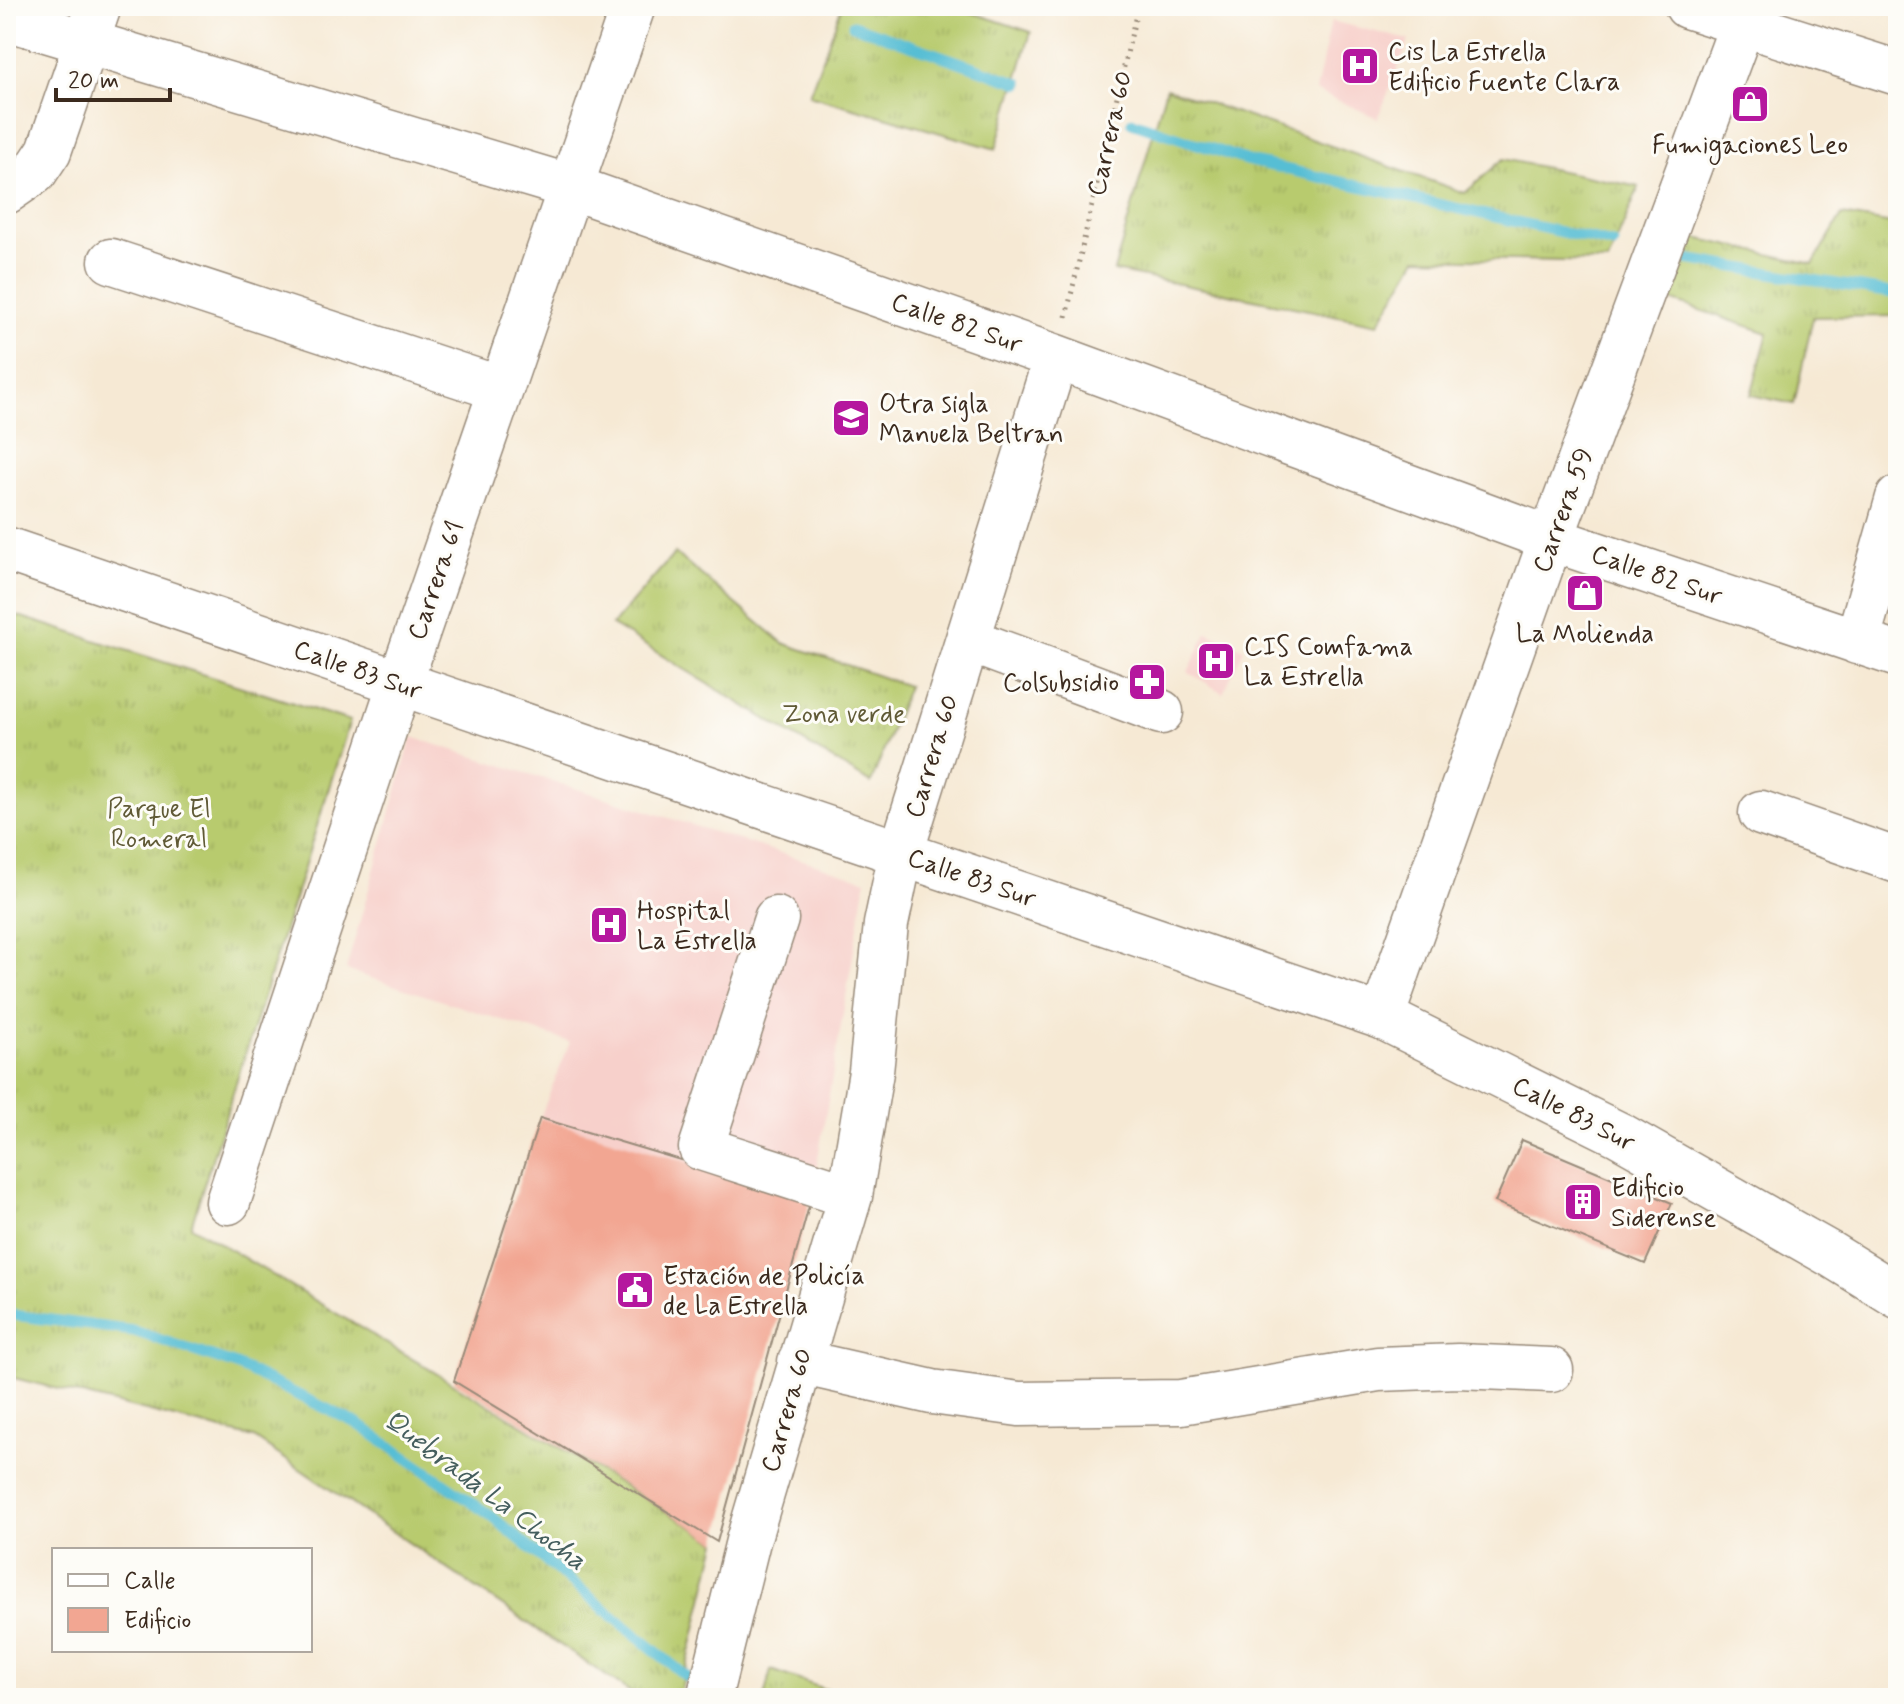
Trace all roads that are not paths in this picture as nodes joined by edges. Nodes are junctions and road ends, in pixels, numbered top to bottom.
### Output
1 (633, 6) edge
2 (1687, 6) edge
3 (1746, 15) edge
4 (6, 18) edge
5 (93, 25) edge
6 (1898, 73) edge
7 (571, 187) junction
8 (6, 192) edge
9 (111, 261) dead end
10 (1056, 357) junction
11 (501, 389) junction
12 (1898, 498) edge
13 (1551, 539) junction
14 (6, 549) edge
15 (968, 640) junction
16 (1857, 642) junction
17 (1898, 655) edge
18 (400, 683) junction
19 (1161, 712) dead end
20 (1761, 813) dead end
21 (901, 853) junction
22 (1898, 861) edge
23 (776, 919) dead end
24 (1382, 1017) junction
25 (850, 1196) junction
26 (228, 1202) dead end
27 (1898, 1296) edge
28 (800, 1362) junction
29 (1551, 1370) dead end
30 (709, 1698) edge

1 - 7 street, Carrera 61
2 - 3 street
3 - 6 street
3 - 13 street, Carrera 59
4 - 5 street, Calle 82 Sur
5 - 7 street, Calle 82 Sur
5 - 8 street
7 - 10 street, Calle 82 Sur
7 - 11 street, Carrera 61
9 - 11 street
10 - 13 street, Calle 82 Sur
10 - 15 street, Carrera 60
11 - 18 street, Carrera 61
12 - 16 street
13 - 16 street, Calle 82 Sur
13 - 24 street, Carrera 59
14 - 18 street, Calle 83 Sur
15 - 19 street
15 - 21 street, Carrera 60
16 - 17 street, Calle 82 Sur
18 - 21 street, Calle 83 Sur
18 - 26 street, Carrera 61
20 - 22 street
21 - 24 street, Calle 83 Sur
21 - 25 street, Carrera 60
23 - 25 street
24 - 27 street, Calle 83 Sur
25 - 28 street, Carrera 60
28 - 29 street
28 - 30 street, Carrera 60

